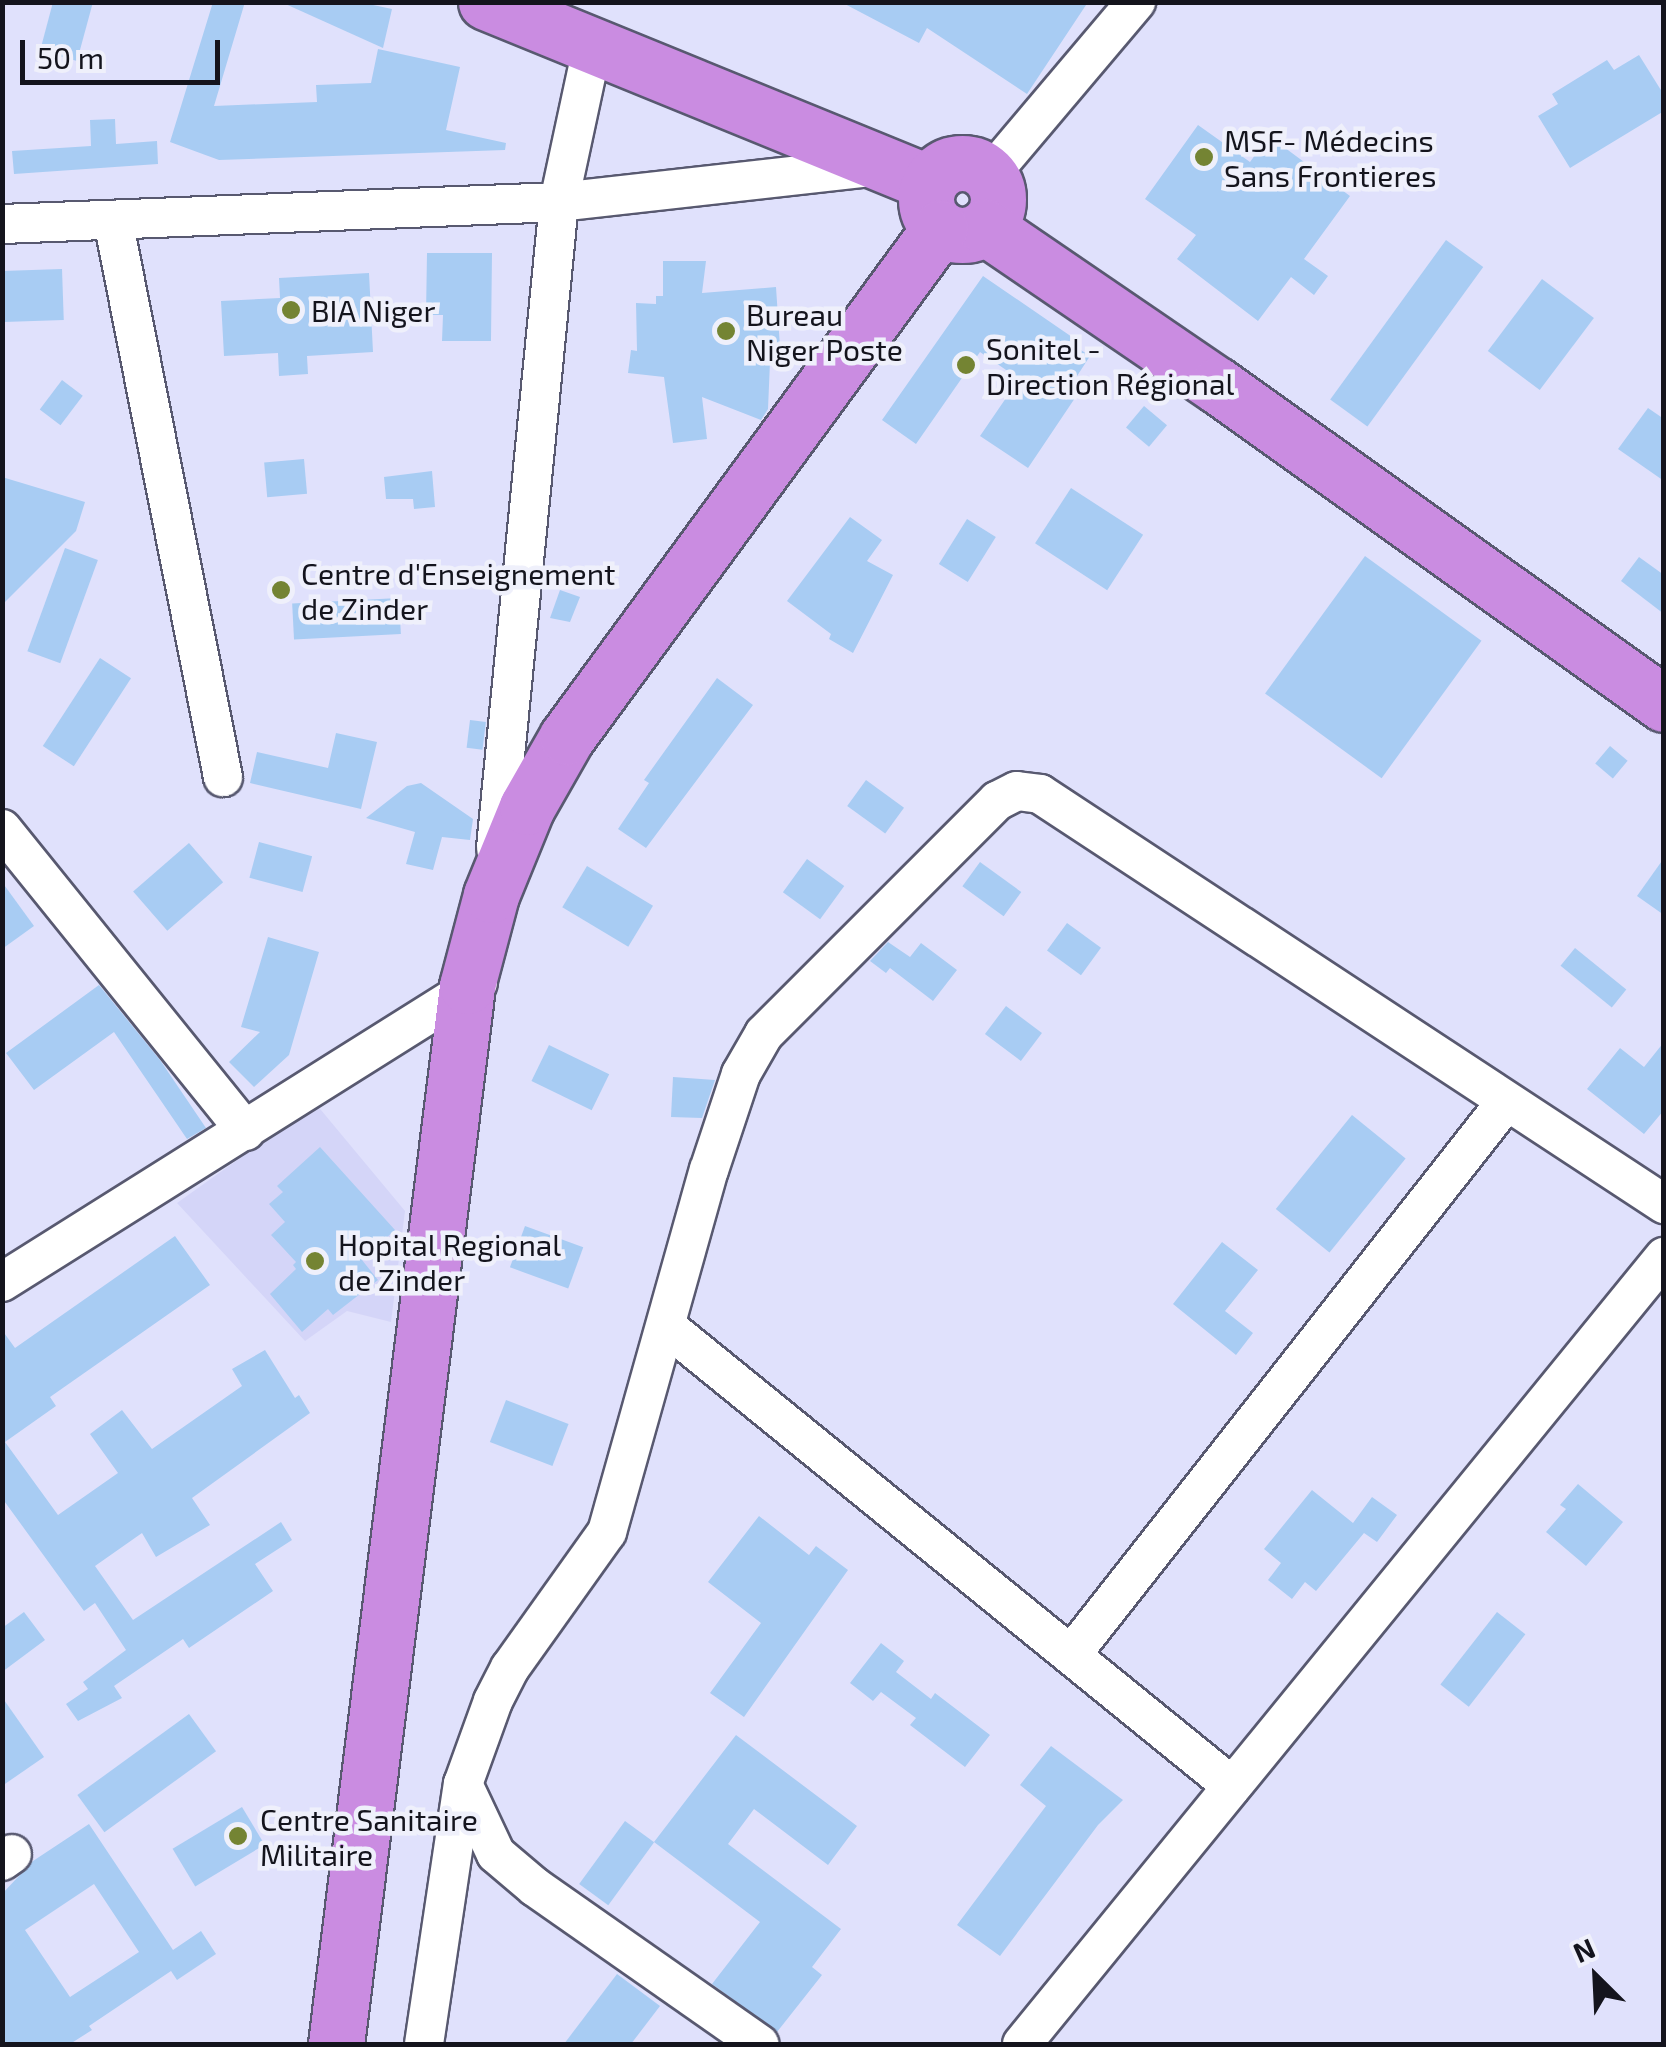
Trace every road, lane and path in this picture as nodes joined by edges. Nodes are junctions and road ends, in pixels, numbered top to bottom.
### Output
1 (486, 2) edge
2 (1136, 2) edge
3 (592, 48) junction
4 (558, 202) junction
5 (955, 202) junction
6 (113, 220) junction
7 (2, 224) edge
8 (1664, 674) edge
9 (1664, 704) edge
10 (224, 777) dead end
11 (2, 829) edge
12 (491, 895) junction
13 (481, 982) junction
14 (1505, 1103) junction
15 (246, 1132) junction
16 (1664, 1204) edge
17 (1664, 1257) edge
18 (2, 1282) edge
19 (667, 1327) junction
20 (1071, 1655) junction
21 (463, 1784) junction
22 (1232, 1786) junction
23 (364, 1921) junction
24 (336, 2044) edge
25 (361, 2044) edge
26 (424, 2044) edge
27 (759, 2044) edge
28 (1022, 2044) edge

1 - 3 highway
2 - 5 street
3 - 4 street
3 - 5 highway
4 - 5 street
4 - 6 street
4 - 12 street
5 - 8 highway
5 - 9 highway
5 - 12 highway
5 - 13 highway
6 - 7 street
6 - 10 street
11 - 15 street
12 - 13 highway
13 - 15 street
13 - 23 highway
14 - 16 street
14 - 19 street
14 - 20 street
15 - 18 street
17 - 22 street
19 - 20 street
19 - 21 street
20 - 22 street
21 - 26 street
21 - 27 street
22 - 28 street
23 - 24 highway
23 - 25 highway

